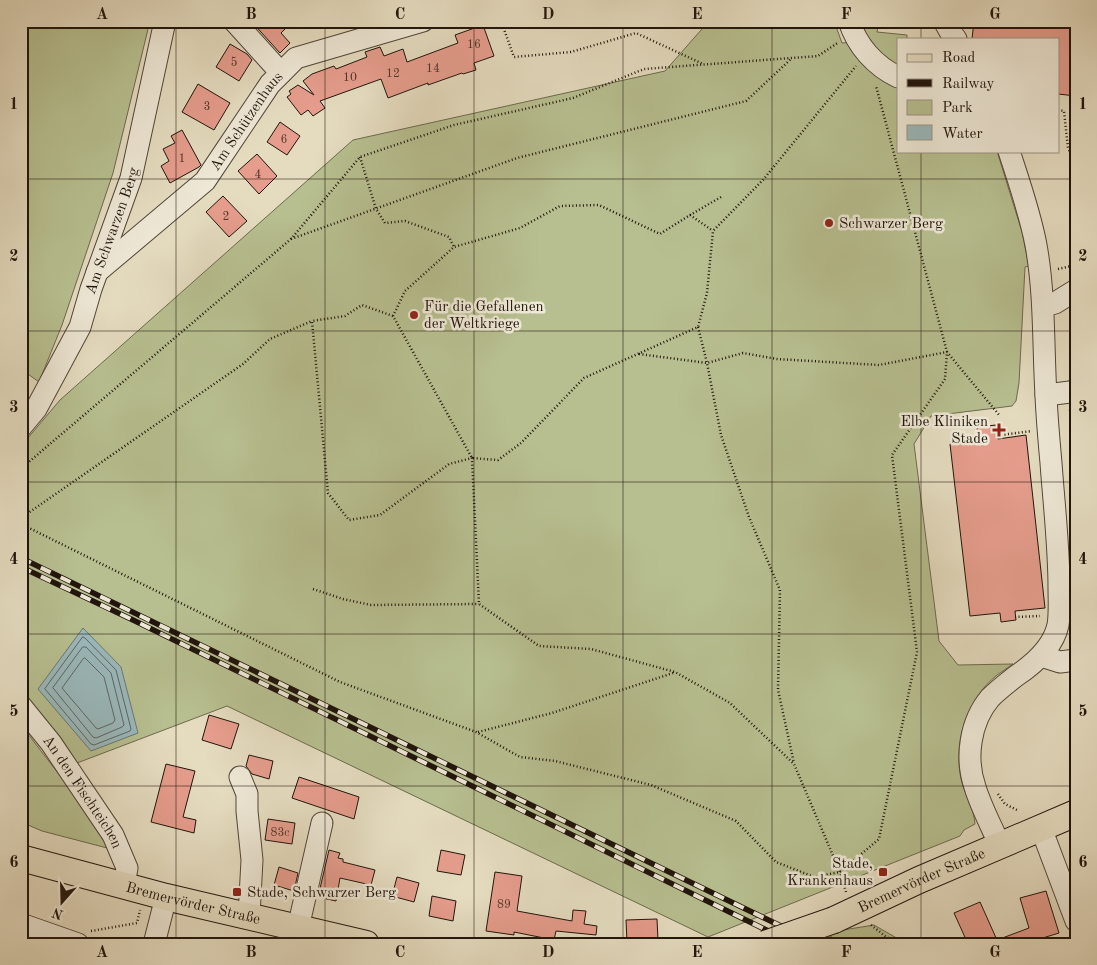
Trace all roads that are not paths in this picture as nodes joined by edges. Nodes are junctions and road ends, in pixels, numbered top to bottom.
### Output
1 (165, 21) edge
2 (234, 21) edge
3 (423, 21) edge
4 (944, 21) edge
5 (851, 27) edge
6 (955, 38) edge
7 (282, 72) junction
8 (897, 76) edge
9 (1009, 152) edge
10 (97, 272) junction
11 (1076, 290) edge
12 (1044, 306) junction
13 (1071, 391) edge
14 (1046, 395) junction
15 (21, 427) edge
16 (1041, 656) junction
17 (1076, 660) edge
18 (21, 706) edge
19 (240, 777) dead end
20 (1076, 813) edge
21 (322, 823) dead end
22 (1041, 828) junction
23 (1000, 846) junction
24 (21, 858) edge
25 (126, 877) junction
26 (166, 897) junction
27 (248, 916) junction
28 (1076, 921) edge
29 (21, 924) edge
30 (298, 928) junction
31 (70, 941) edge
32 (154, 944) edge
33 (366, 944) edge
34 (765, 944) edge

1 - 10 street, Am Schwarzen Berg
2 - 7 street
3 - 7 street, Am Schützenhaus
4 - 6 street
5 - 8 street
7 - 10 street, Am Schützenhaus
9 - 12 street
10 - 15 street, Am Schwarzen Berg
11 - 12 street
12 - 14 street
13 - 14 street
14 - 16 street
16 - 17 street
16 - 23 street
18 - 25 street, An den Fischteichen
19 - 27 street
20 - 22 main road, Bremervörder Straße
21 - 30 street
22 - 23 main road, Bremervörder Straße
22 - 28 street
23 - 34 main road, Bremervörder Straße, bridge
24 - 25 main road, Bremervörder Straße
25 - 26 main road, Bremervörder Straße
26 - 27 main road, Bremervörder Straße
26 - 32 street
27 - 30 main road, Bremervörder Straße
29 - 31 street
30 - 33 main road, Bremervörder Straße

